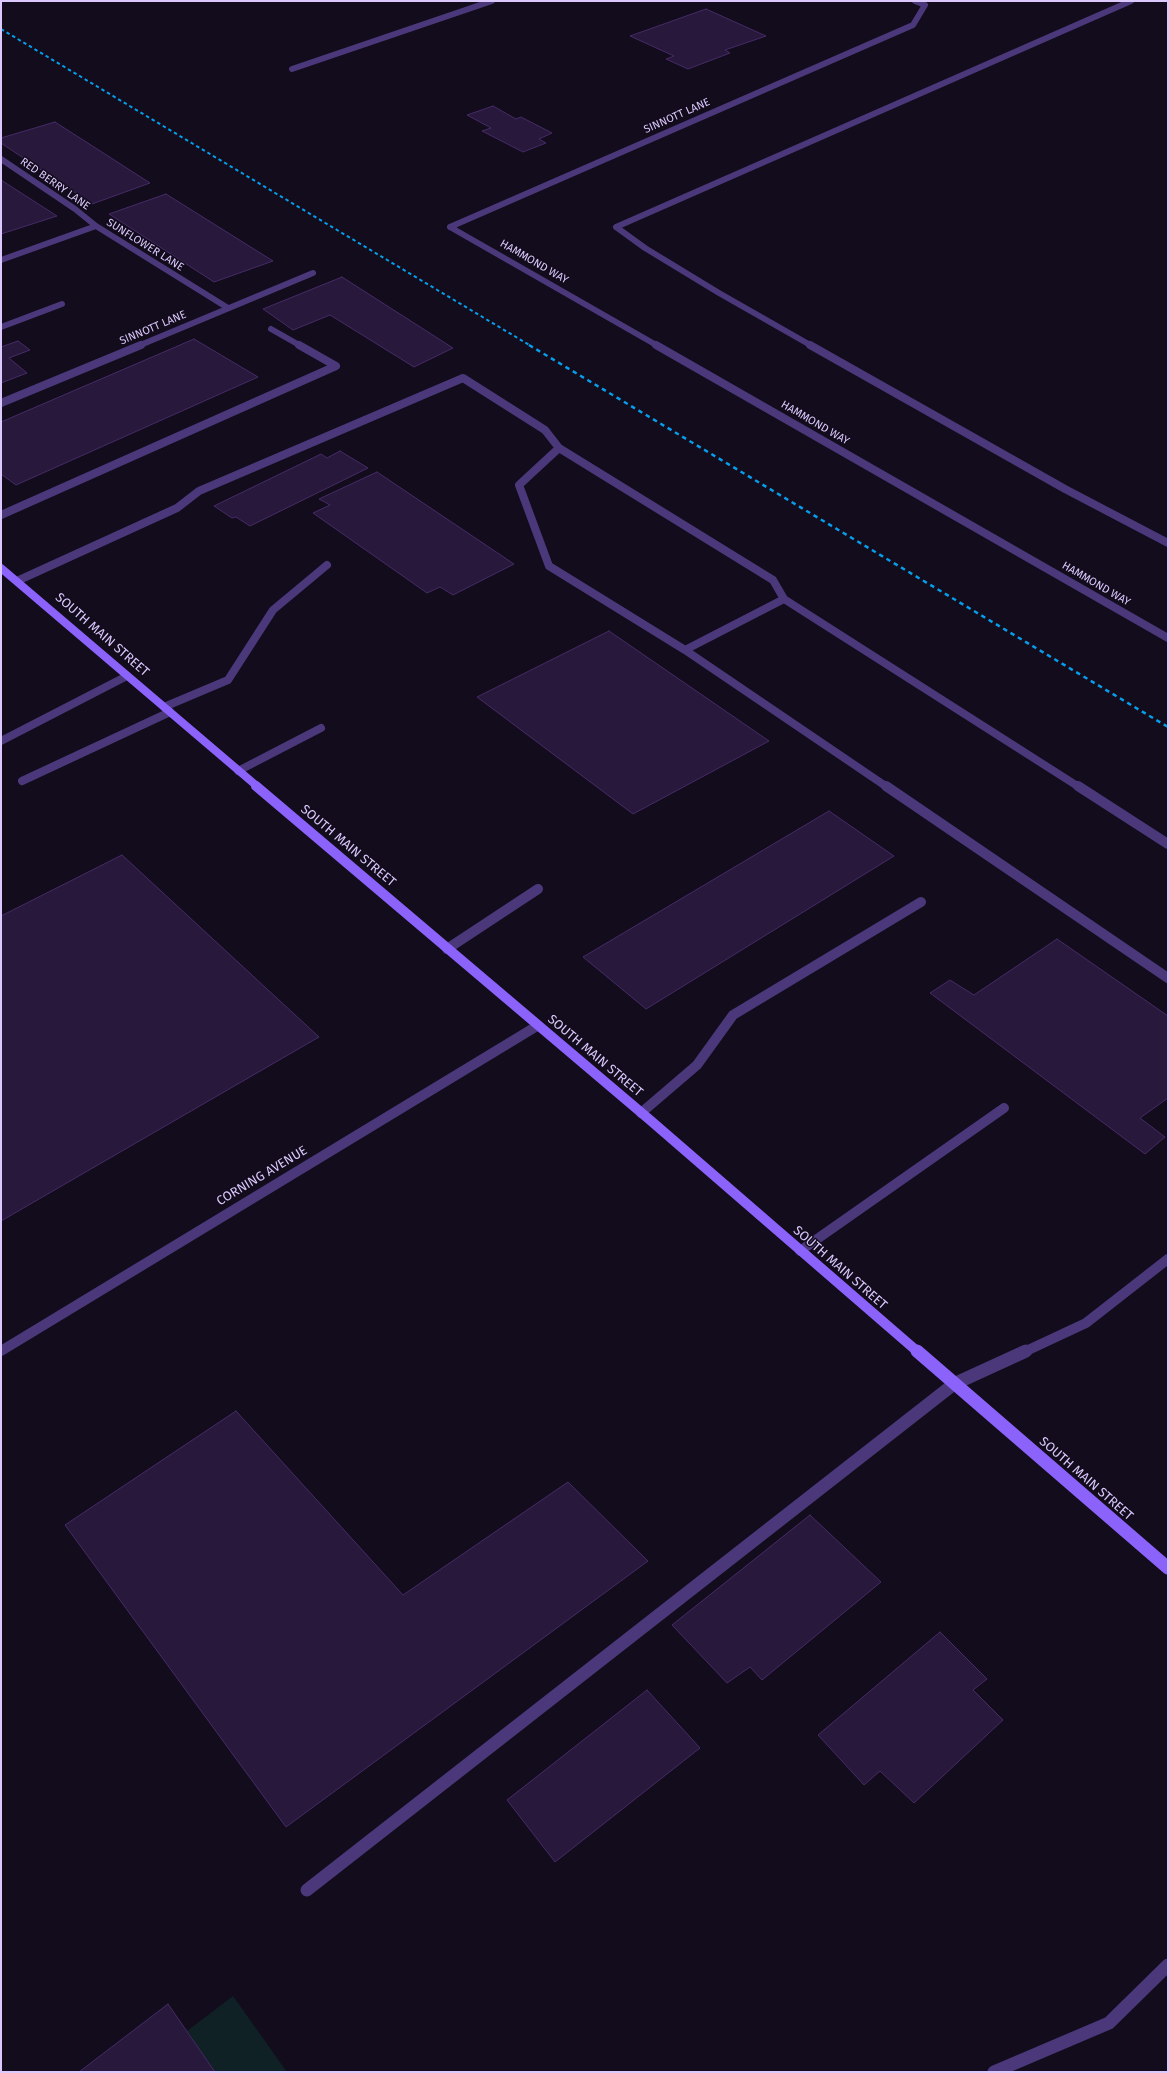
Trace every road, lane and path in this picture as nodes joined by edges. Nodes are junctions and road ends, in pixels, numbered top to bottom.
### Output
1 (492, 1) edge
2 (914, 1) edge
3 (1131, 1) edge
4 (292, 69) dead end
5 (1, 159) edge
6 (96, 226) junction
7 (450, 227) joint
8 (1, 260) edge
9 (314, 273) dead end
10 (62, 304) dead end
11 (228, 308) junction
12 (1, 327) edge
13 (271, 329) dead end
14 (1, 403) edge
15 (559, 448) junction
16 (1, 515) edge
17 (1168, 543) edge
18 (327, 565) dead end
19 (1, 568) edge
20 (17, 581) junction
21 (784, 599) junction
22 (1168, 638) edge
23 (685, 650) junction
24 (127, 676) junction
25 (167, 710) junction
26 (322, 728) dead end
27 (1, 741) edge
28 (238, 771) junction
29 (22, 781) dead end
30 (1168, 844) edge
31 (538, 889) dead end
32 (920, 902) dead end
33 (446, 948) junction
34 (1168, 978) edge
35 (537, 1026) junction
36 (1004, 1108) dead end
37 (641, 1113) junction
38 (800, 1251) junction
39 (1168, 1259) edge
40 (1, 1351) edge
41 (954, 1384) junction
42 (1168, 1568) edge
43 (307, 1890) dead end
44 (1168, 1965) edge
45 (994, 2072) edge

1 - 4 street
2 - 7 street, SINNOTT LANE
3 - 17 street
5 - 6 street, RED BERRY LANE
6 - 8 street, SUNFLOWER LANE
6 - 11 street, SUNFLOWER LANE
7 - 22 street, HAMMOND WAY
9 - 11 street, SINNOTT LANE
10 - 12 street
11 - 14 street, SINNOTT LANE
13 - 16 street
15 - 20 street
15 - 21 street
15 - 23 street
18 - 25 street
19 - 20 main road, SOUTH MAIN STREET
20 - 24 main road, SOUTH MAIN STREET
21 - 23 street
21 - 30 street
23 - 34 street
24 - 25 main road, SOUTH MAIN STREET
24 - 27 street
25 - 28 main road, SOUTH MAIN STREET
25 - 29 street
26 - 28 street
28 - 33 main road, SOUTH MAIN STREET
31 - 33 street
32 - 37 street
33 - 35 main road, SOUTH MAIN STREET
35 - 37 main road, SOUTH MAIN STREET
35 - 40 street, CORNING AVENUE
36 - 38 street
37 - 38 main road, SOUTH MAIN STREET
38 - 41 main road, SOUTH MAIN STREET
39 - 41 street
41 - 42 main road, SOUTH MAIN STREET
41 - 43 street
44 - 45 street

